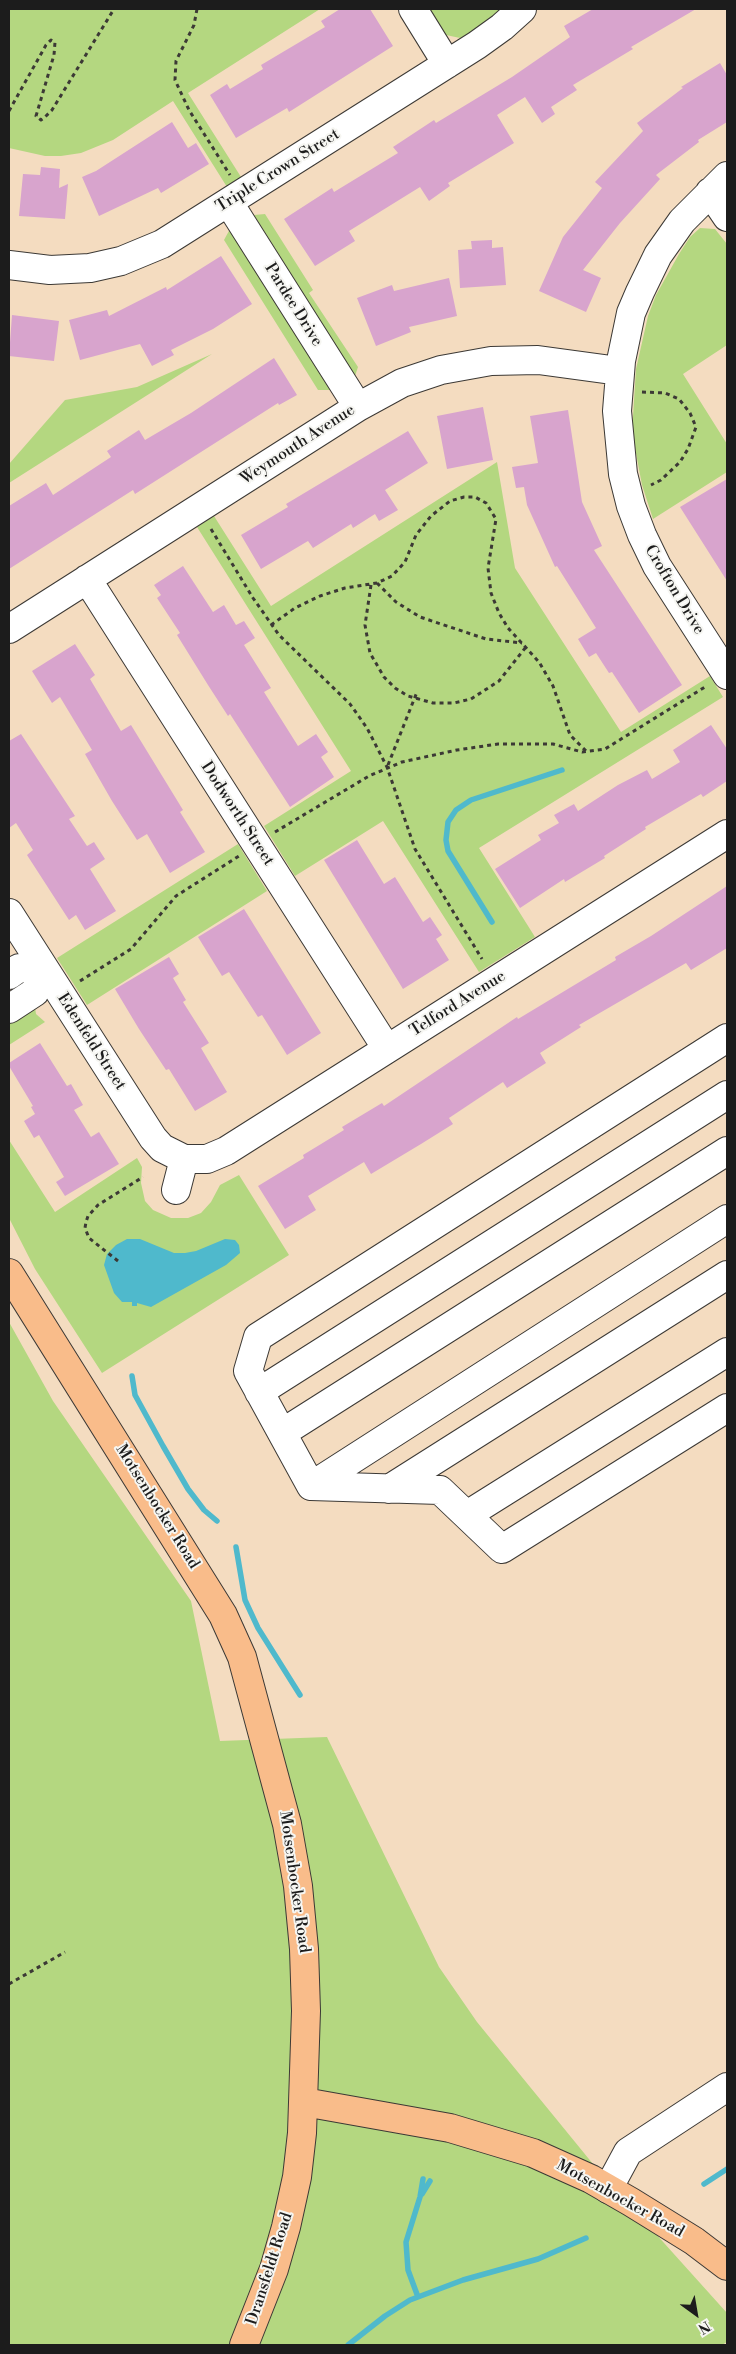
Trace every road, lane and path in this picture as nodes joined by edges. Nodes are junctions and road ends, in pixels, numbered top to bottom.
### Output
1 (114, 9) edge
2 (197, 9) edge
3 (413, 9) edge
4 (522, 9) edge
5 (447, 64) junction
6 (9, 111) edge
7 (719, 184) edge
8 (232, 192) junction
9 (727, 217) edge
10 (9, 265) edge
11 (619, 371) junction
12 (642, 392) dead end
13 (358, 406) junction
14 (651, 485) dead end
15 (211, 529) dead end
16 (87, 580) junction
17 (377, 583) junction
18 (371, 584) junction
19 (271, 625) junction
20 (9, 629) edge
21 (522, 643) junction
22 (526, 646) junction
23 (716, 681) edge
24 (417, 692) dead end
25 (415, 698) junction
26 (587, 752) junction
27 (387, 767) junction
28 (727, 834) edge
29 (269, 836) dead end
30 (244, 853) dead end
31 (9, 913) edge
32 (482, 959) dead end
33 (44, 969) junction
34 (9, 975) edge
35 (77, 982) dead end
36 (9, 1009) edge
37 (727, 1038) edge
38 (387, 1049) junction
39 (727, 1095) edge
40 (727, 1151) edge
41 (184, 1159) junction
42 (143, 1177) dead end
43 (176, 1190) dead end
44 (727, 1219) edge
45 (118, 1261) dead end
46 (9, 1273) edge
47 (727, 1274) edge
48 (727, 1352) edge
49 (259, 1392) junction
50 (727, 1408) edge
51 (282, 1434) junction
52 (311, 1486) junction
53 (389, 1489) junction
54 (466, 1515) junction
55 (66, 1952) dead end
56 (9, 1984) edge
57 (727, 2086) edge
58 (304, 2102) junction
59 (608, 2189) junction
60 (727, 2266) edge
61 (244, 2345) edge

1 - 6 path
2 - 8 path
3 - 5 street
4 - 5 street, Triple Crown Street
5 - 8 street, Triple Crown Street
7 - 9 street
7 - 11 street, Crofton Drive
8 - 10 street, Triple Crown Street
8 - 13 street, Pardee Drive
11 - 13 street, Weymouth Avenue
11 - 23 street, Crofton Drive
12 - 14 path
13 - 16 street, Weymouth Avenue
15 - 19 path
16 - 20 street, Weymouth Avenue
16 - 38 street, Dodworth Street
17 - 18 path
17 - 21 path
17 - 21 path
18 - 19 path
18 - 25 path
19 - 27 path
21 - 22 path
22 - 25 path
22 - 26 path
23 - 26 path
24 - 25 path
25 - 27 path
26 - 27 path
27 - 29 path
27 - 32 path
28 - 38 street, Telford Avenue
30 - 35 path
31 - 33 street, Edenfeld Street
33 - 34 street
33 - 36 street
33 - 41 street, Edenfeld Street
37 - 49 street
38 - 41 street, Telford Avenue
39 - 49 street
40 - 51 street
41 - 43 street
42 - 45 path
44 - 52 street
46 - 58 main road, Motsenbocker Road
47 - 53 street
48 - 54 street
49 - 51 street
50 - 54 street
51 - 52 street
52 - 53 street
53 - 54 street
55 - 56 path
57 - 59 street
58 - 59 main road, Motsenbocker Road
58 - 61 main road, Dransfeldt Road
59 - 60 main road, Motsenbocker Road

